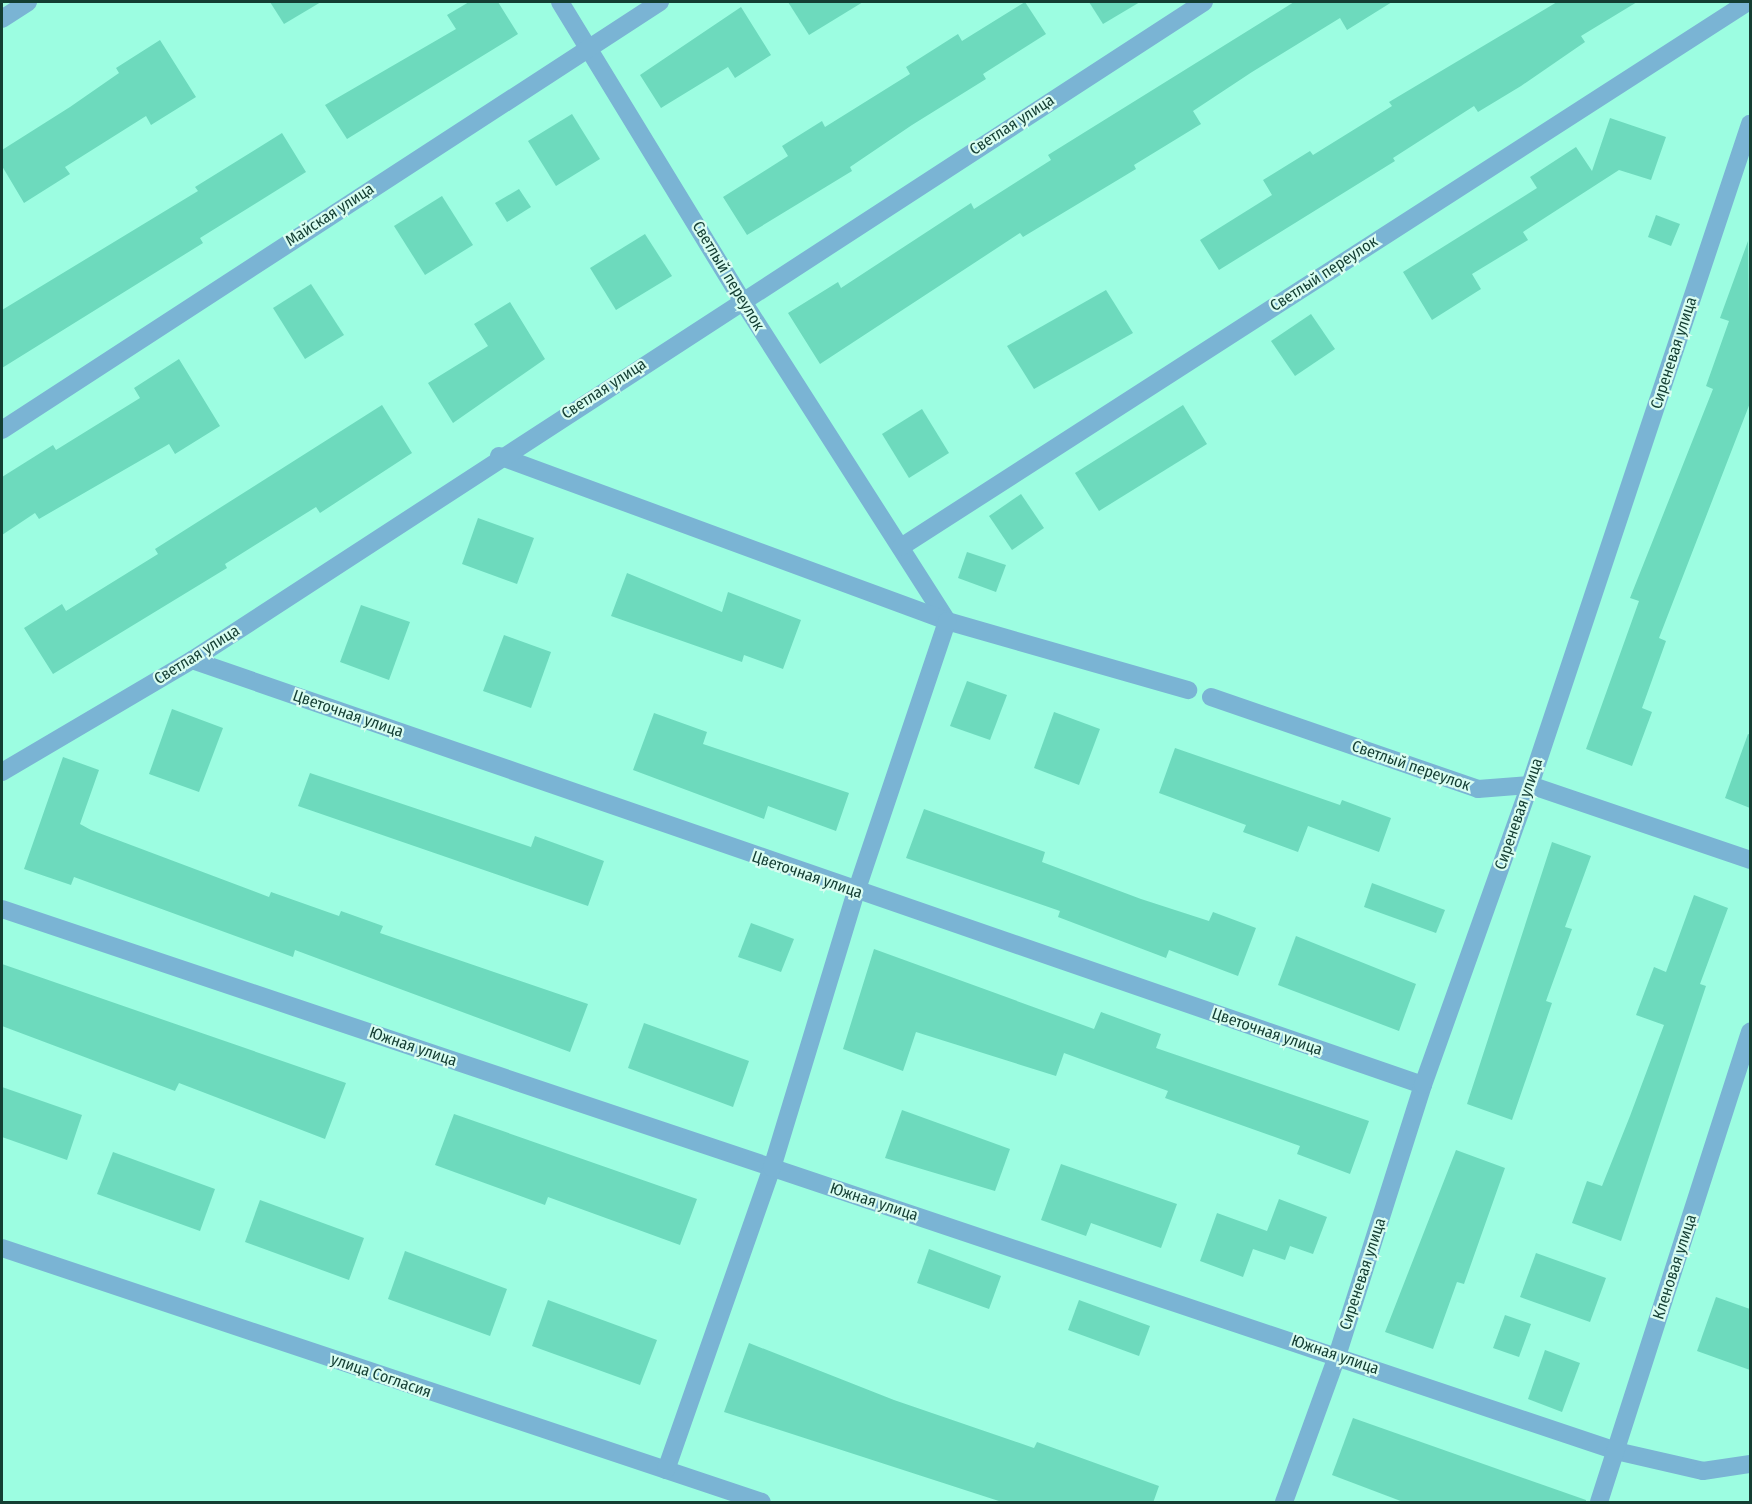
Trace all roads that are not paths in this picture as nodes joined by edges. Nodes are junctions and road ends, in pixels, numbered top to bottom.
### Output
1 (28, 2) edge
2 (560, 2) edge
3 (660, 2) edge
4 (1204, 2) edge
5 (1748, 2) edge
6 (2, 19) edge
7 (590, 46) junction
8 (1750, 124) edge
9 (741, 300) junction
10 (2, 430) edge
11 (499, 456) junction
12 (901, 547) junction
13 (947, 621) junction
14 (192, 660) junction
15 (1188, 690) dead end
16 (1211, 697) dead end
17 (2, 772) edge
18 (1530, 785) junction
19 (1750, 860) edge
20 (856, 892) junction
21 (2, 909) edge
22 (1750, 1032) edge
23 (1424, 1085) junction
24 (772, 1168) junction
25 (2, 1248) edge
26 (1338, 1356) junction
27 (1616, 1451) junction
28 (1750, 1464) edge
29 (666, 1470) junction
30 (762, 1503) edge
31 (1284, 1503) edge
32 (1599, 1503) edge

1 - 6 street
2 - 7 street, Светлый переулок
3 - 7 street, Майская улица
4 - 9 street, Светлая улица
5 - 12 street, Светлый переулок
7 - 9 street, Светлый переулок
7 - 10 street, Майская улица
8 - 18 street, Сиреневая улица
9 - 11 street, Светлая улица
9 - 12 street, Светлый переулок
11 - 13 street
11 - 14 street, Светлая улица
12 - 13 street, Светлый переулок
13 - 15 street
13 - 20 street
14 - 17 street, Светлая улица
14 - 20 street, Цветочная улица
16 - 18 street, Светлый переулок
18 - 19 street, Светлый переулок
18 - 23 street, Сиреневая улица
20 - 23 street, Цветочная улица
20 - 24 street
21 - 24 street, Южная улица
22 - 27 street, Кленовая улица
23 - 26 street, Сиреневая улица
24 - 26 street, Южная улица
24 - 29 street
25 - 29 street, улица Согласия
26 - 27 street, Южная улица
26 - 31 street, Сиреневая улица
27 - 28 street, Южная улица
27 - 32 street, Кленовая улица
29 - 30 street, улица Согласия

